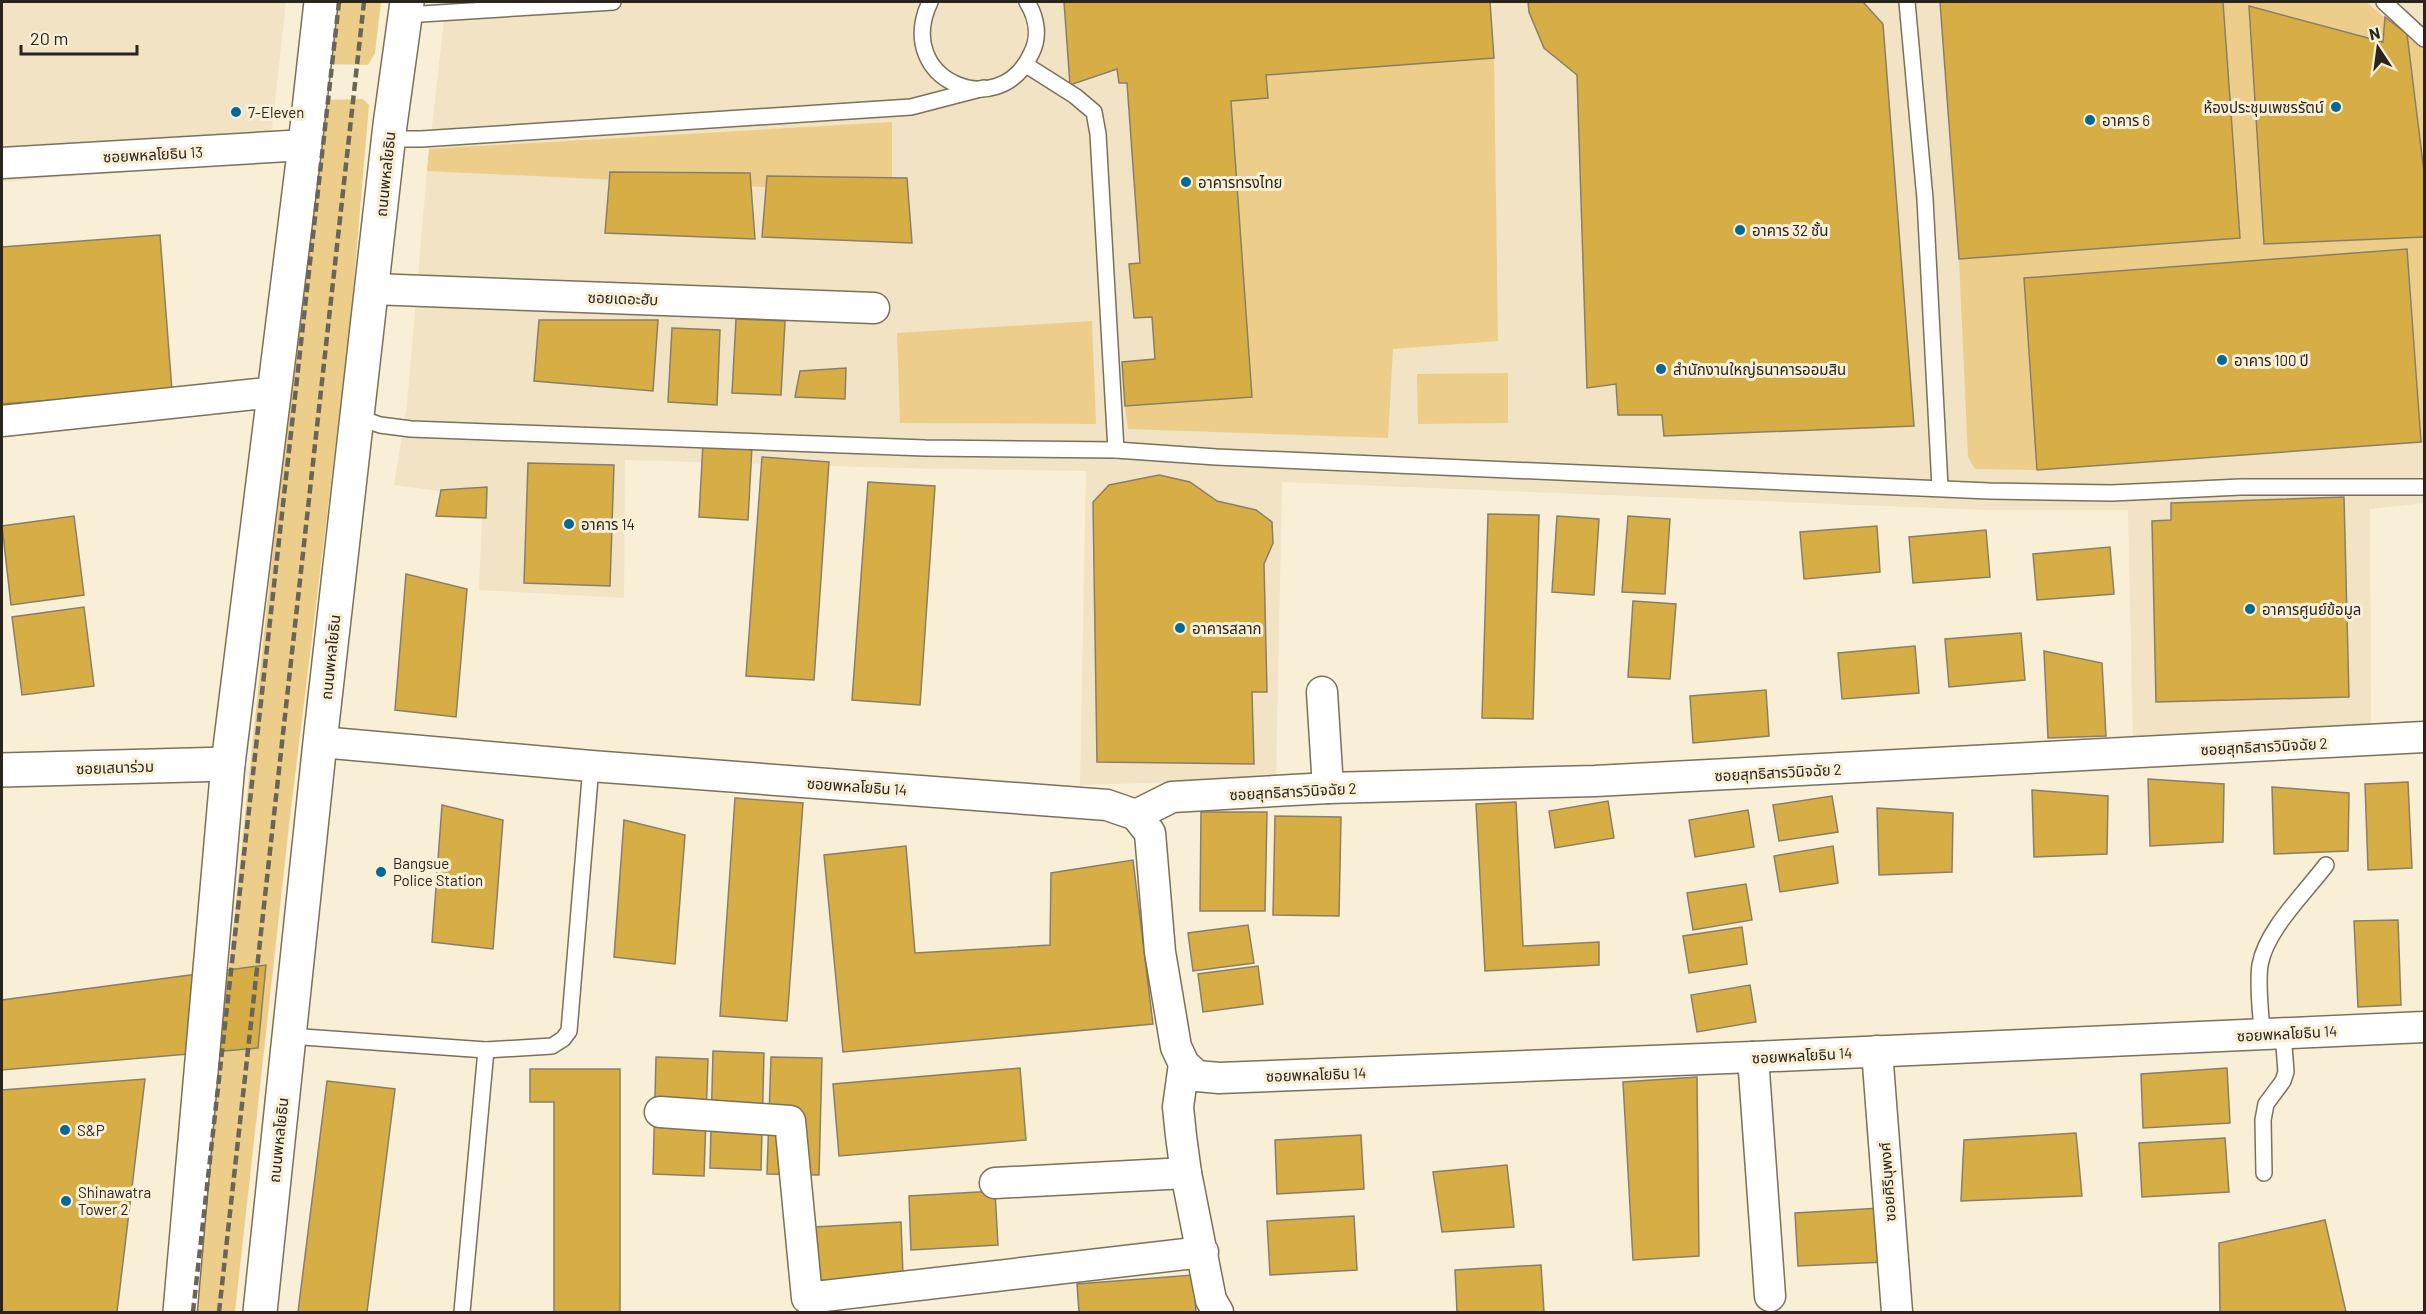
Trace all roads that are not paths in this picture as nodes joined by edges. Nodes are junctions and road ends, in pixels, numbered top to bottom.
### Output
1 (321, 2) edge
2 (613, 2) edge
3 (930, 2) edge
4 (1027, 2) edge
5 (1907, 2) edge
6 (2384, 2) edge
7 (406, 8) edge
8 (2424, 39) edge
9 (1026, 65) junction
10 (984, 88) junction
11 (389, 139) junction
12 (305, 145) junction
13 (2, 163) edge
14 (372, 289) junction
15 (874, 308) dead end
16 (275, 392) junction
17 (357, 417) junction
18 (2, 421) edge
19 (1116, 450) junction
20 (1940, 487) junction
21 (2424, 487) edge
22 (1322, 692) dead end
23 (2424, 737) edge
24 (320, 742) junction
25 (228, 764) junction
26 (591, 766) junction
27 (2, 770) edge
28 (1328, 788) junction
29 (1136, 815) junction
30 (2326, 865) dead end
31 (2424, 1027) edge
32 (2272, 1033) junction
33 (289, 1036) junction
34 (486, 1050) junction
35 (1877, 1051) junction
36 (1753, 1057) junction
37 (1184, 1064) junction
38 (660, 1112) dead end
39 (1186, 1173) junction
40 (2264, 1173) dead end
41 (995, 1183) dead end
42 (1203, 1251) junction
43 (1770, 1296) dead end
44 (180, 1312) edge
45 (260, 1312) edge
46 (462, 1312) edge
47 (1218, 1312) edge
48 (1897, 1312) edge

1 - 12 main road
2 - 7 lane
3 - 10 lane
4 - 9 lane
5 - 20 lane
6 - 8 lane
7 - 11 main road, ถนนพหลโยธิน
9 - 10 lane
9 - 19 lane
10 - 11 lane
11 - 14 main road, ถนนพหลโยธิน
12 - 13 street, ซอยพหลโยธิน 13
12 - 16 main road
14 - 15 street, ซอยเดอะฮับ
14 - 17 main road, ถนนพหลโยธิน
16 - 18 street
16 - 25 main road
17 - 19 lane
17 - 24 main road, ถนนพหลโยธิน
19 - 20 lane
20 - 21 lane
22 - 28 street
23 - 28 street, ซอยสุทธิสารวินิจฉัย 2
24 - 26 street, ซอยพหลโยธิน 14
24 - 33 main road, ถนนพหลโยธิน
25 - 27 main road, ซอยเสนาร่วม
25 - 44 main road
26 - 29 street, ซอยพหลโยธิน 14
26 - 34 lane
28 - 29 street, ซอยสุทธิสารวินิจฉัย 2
29 - 37 street
30 - 32 lane
31 - 32 street, ซอยพหลโยธิน 14
32 - 35 street, ซอยพหลโยธิน 14
32 - 40 lane
33 - 34 lane
33 - 45 main road, ถนนพหลโยธิน
34 - 46 lane
35 - 36 street, ซอยพหลโยธิน 14
35 - 48 street, ซอยศิรินุพงศ์
36 - 37 street, ซอยพหลโยธิน 14
36 - 43 street
37 - 39 street
38 - 42 street
39 - 41 street
39 - 42 street
42 - 47 street

